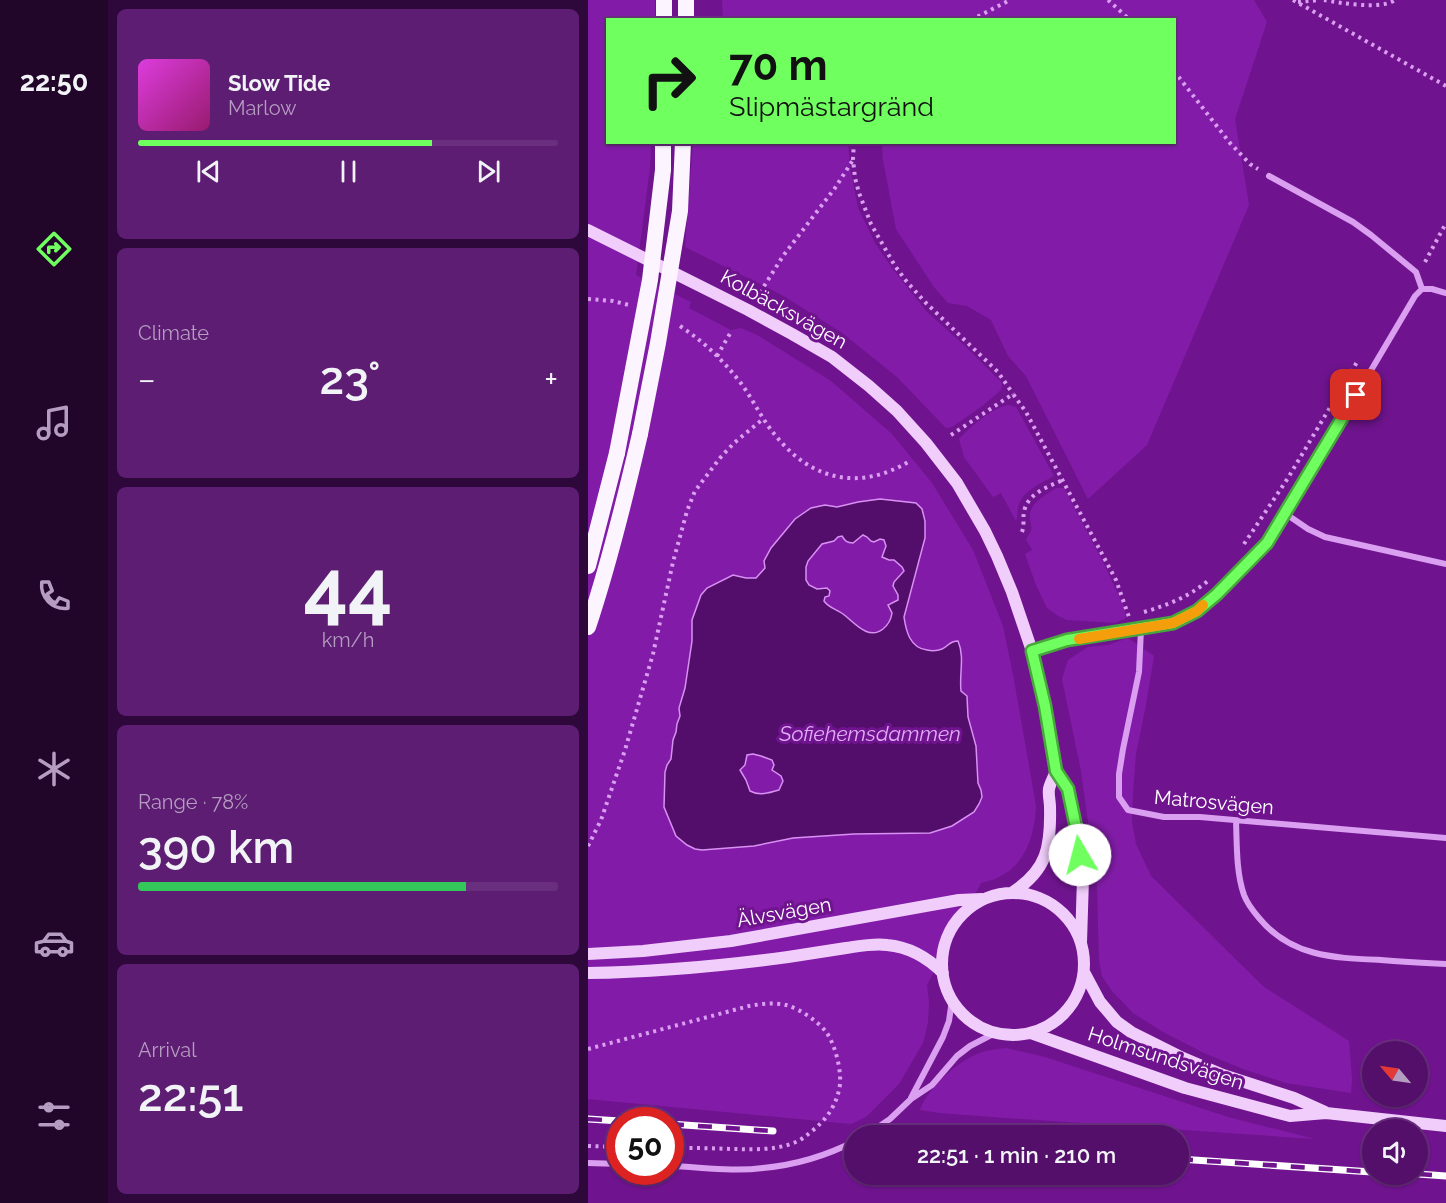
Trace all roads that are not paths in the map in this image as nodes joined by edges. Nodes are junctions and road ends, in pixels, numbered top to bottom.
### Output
1 (664, 0) edge
2 (686, 0) edge
3 (664, 18) edge
4 (686, 18) edge
5 (663, 144) edge
6 (683, 144) edge
7 (1269, 176) road end
8 (588, 230) edge
9 (1422, 289) junction
10 (1446, 293) edge
11 (1286, 514) junction
12 (1446, 564) edge
13 (588, 566) edge
14 (588, 627) edge
15 (1141, 629) junction
16 (1032, 651) junction
17 (1056, 771) junction
18 (1236, 821) junction
19 (1446, 838) edge
20 (1013, 892) junction
21 (986, 898) junction
22 (1081, 942) junction
23 (588, 954) edge
24 (1446, 964) edge
25 (1084, 972) junction
26 (588, 973) edge
27 (943, 973) junction
28 (952, 1000) junction
29 (995, 1033) junction
30 (1031, 1033) junction
31 (910, 1100) junction
32 (1326, 1113) junction
33 (881, 1125) edge
34 (1446, 1126) edge
35 (844, 1147) edge
36 (588, 1163) edge
37 (606, 1164) edge
38 (684, 1166) edge

1 - 3 highway
2 - 4 highway
5 - 13 highway, bridge
6 - 14 highway, bridge
7 - 9 street
8 - 16 main road, Kolbäcksvägen
9 - 10 street
9 - 11 street
11 - 12 street
11 - 15 street
15 - 16 street
15 - 18 street, Matrosvägen
16 - 17 main road, Kolbäcksvägen
17 - 20 main road, Kolbäcksvägen
17 - 22 main road, Kolbäcksvägen
18 - 19 street, Matrosvägen
18 - 24 street
20 - 21 main road
20 - 22 main road
21 - 23 main road, Älvsvägen
21 - 27 main road
22 - 25 main road
25 - 30 main road
25 - 32 main road, Holmsundsvägen
26 - 27 main road
27 - 28 main road
28 - 29 main road
28 - 31 street
29 - 30 main road
29 - 31 street
30 - 32 main road, Holmsundsvägen
31 - 33 street
32 - 34 main road, Holmsundsvägen
35 - 38 street
36 - 37 street

